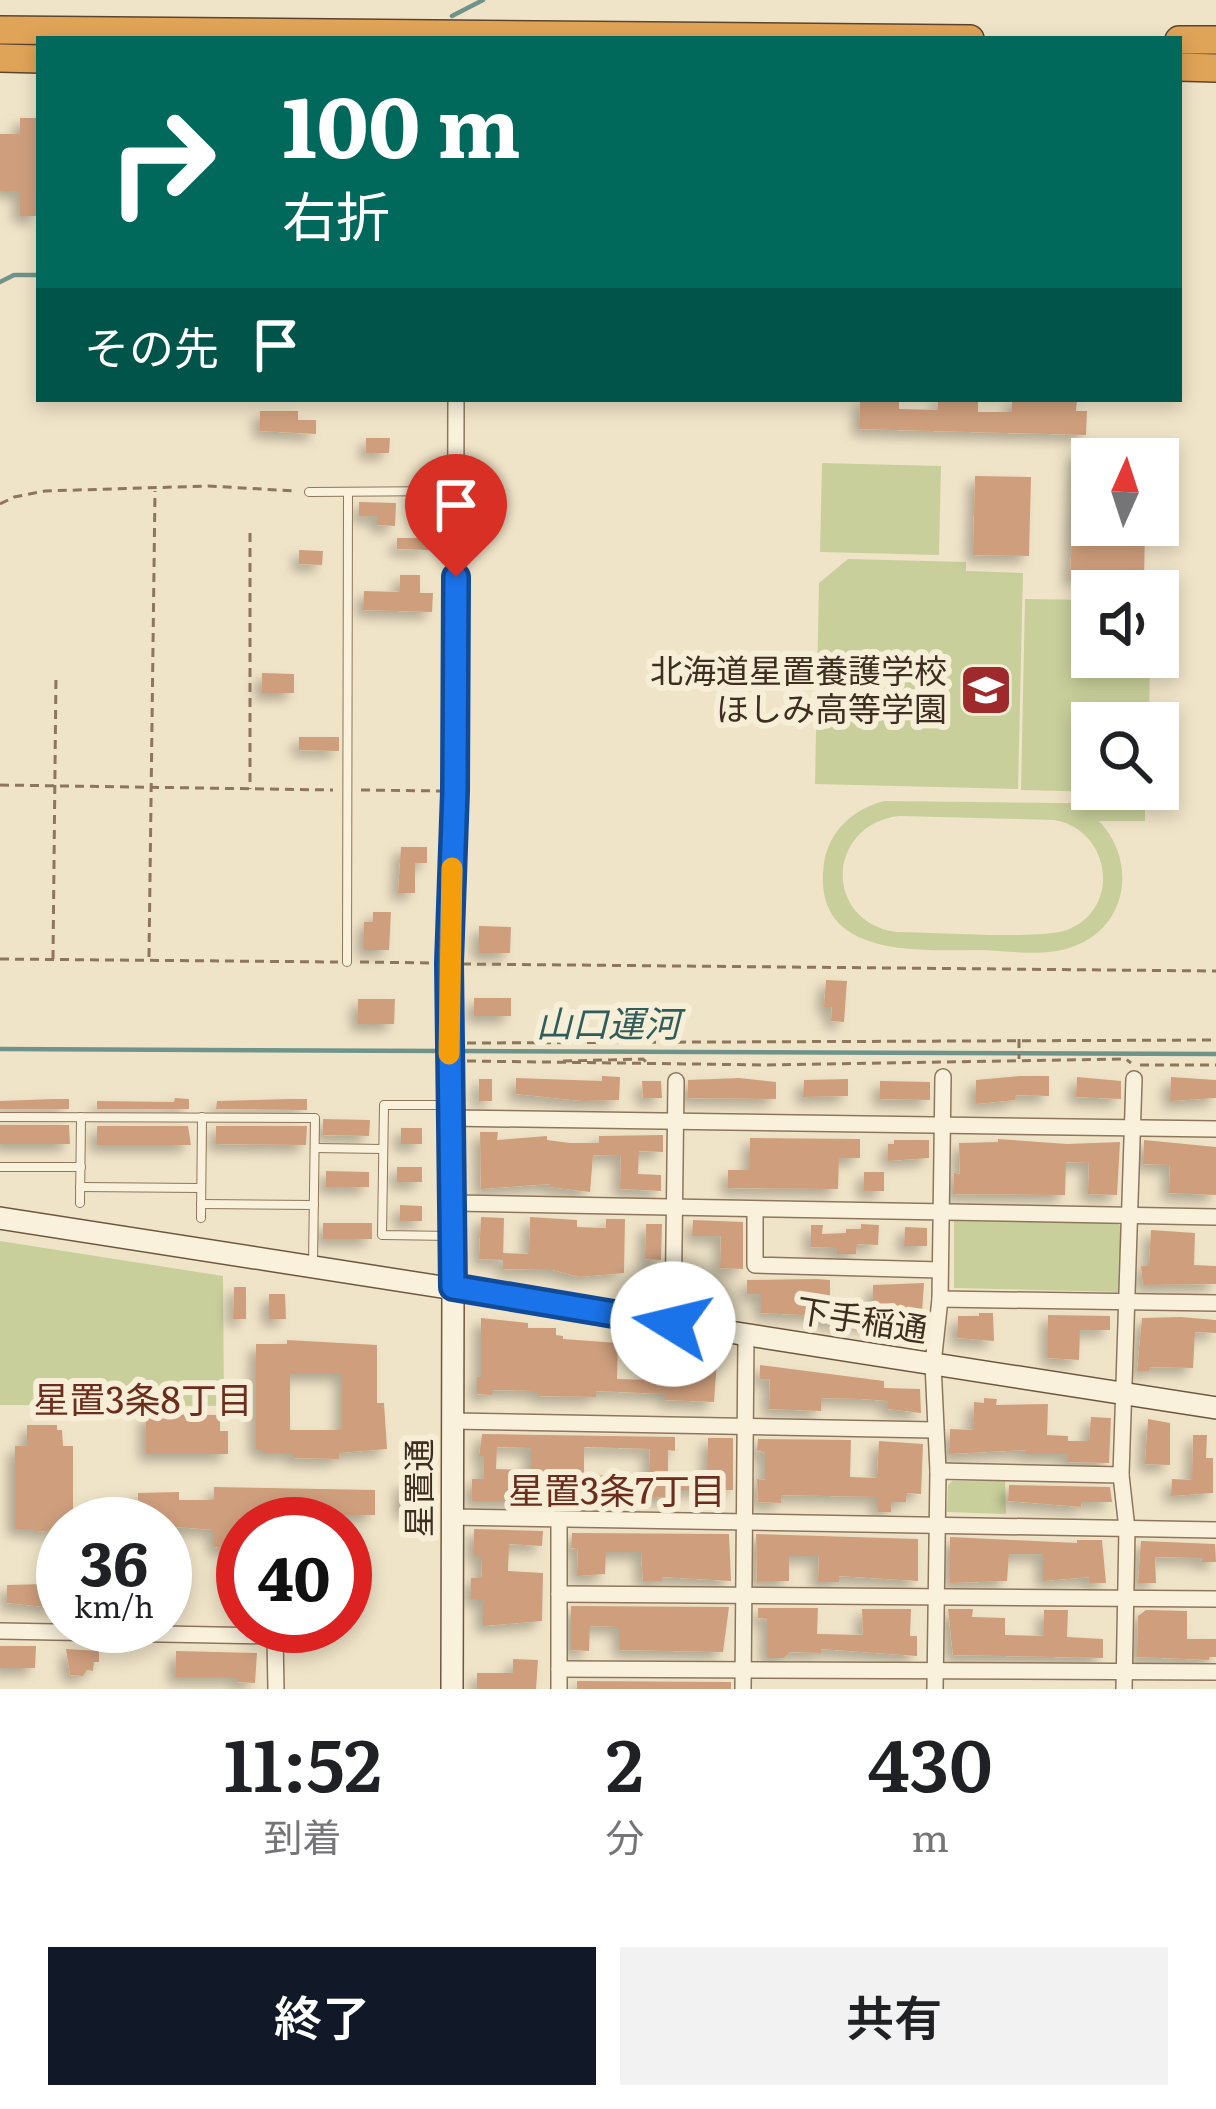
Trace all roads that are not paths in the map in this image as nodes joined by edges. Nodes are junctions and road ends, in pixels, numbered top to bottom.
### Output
1 (0, 30) edge
2 (393, 36) edge
3 (1182, 40) edge
4 (1216, 40) edge
5 (0, 58) edge
6 (36, 58) edge
7 (1182, 68) edge
8 (1216, 68) edge
9 (456, 402) edge
10 (456, 491) junction
11 (309, 492) road end
12 (347, 492) junction
13 (346, 962) road end
14 (944, 1077) dead end
15 (1134, 1079) dead end
16 (676, 1081) dead end
17 (449, 1112) junction
18 (0, 1117) edge
19 (81, 1117) junction
20 (202, 1117) junction
21 (676, 1122) junction
22 (942, 1126) junction
23 (1132, 1128) junction
24 (1216, 1130) edge
25 (315, 1148) junction
26 (383, 1149) junction
27 (0, 1167) edge
28 (81, 1167) junction
29 (80, 1187) junction
30 (201, 1188) junction
31 (80, 1203) dead end
32 (454, 1203) junction
33 (201, 1204) junction
34 (314, 1205) junction
35 (675, 1209) junction
36 (755, 1210) junction
37 (941, 1214) junction
38 (1131, 1216) junction
39 (1216, 1217) edge
40 (0, 1218) edge
41 (201, 1218) dead end
42 (453, 1236) junction
43 (313, 1265) junction
44 (940, 1270) junction
45 (453, 1287) junction
46 (940, 1299) junction
47 (1130, 1301) junction
48 (1216, 1303) edge
49 (673, 1324) junction
50 (746, 1334) junction
51 (933, 1364) junction
52 (1124, 1394) junction
53 (1216, 1408) edge
54 (453, 1421) junction
55 (745, 1428) junction
56 (934, 1430) junction
57 (938, 1471) junction
58 (1121, 1475) junction
59 (452, 1517) junction
60 (559, 1519) junction
61 (746, 1522) junction
62 (937, 1526) junction
63 (1127, 1528) junction
64 (1216, 1530) edge
65 (559, 1594) junction
66 (745, 1595) junction
67 (936, 1596) junction
68 (1126, 1598) junction
69 (1216, 1599) edge
70 (0, 1631) edge
71 (559, 1669) junction
72 (744, 1669) junction
73 (936, 1669) junction
74 (1124, 1671) junction
75 (1216, 1672) edge
76 (276, 1689) edge
77 (452, 1689) edge
78 (559, 1689) edge
79 (743, 1689) edge
80 (935, 1689) edge
81 (1124, 1689) edge

1 - 2 highway
3 - 4 highway
5 - 6 highway
7 - 8 highway
9 - 10 street
10 - 12 lane
10 - 17 street
11 - 12 lane
12 - 13 lane
14 - 22 street
15 - 23 street
16 - 21 street
17 - 21 street
17 - 26 lane
17 - 32 street
18 - 19 lane
19 - 20 lane
19 - 28 lane
20 - 25 lane
20 - 30 lane
21 - 22 street
21 - 35 street
22 - 23 street
22 - 37 street
23 - 24 street
23 - 38 street
25 - 26 lane
25 - 34 lane
26 - 42 lane
27 - 28 lane
28 - 29 lane
29 - 30 lane
29 - 31 lane
30 - 33 lane
32 - 35 street
32 - 42 street
33 - 34 lane
33 - 41 lane
34 - 43 lane
35 - 36 street
35 - 49 street
36 - 37 street
36 - 44 street
37 - 38 street
37 - 44 street
38 - 39 street
38 - 47 street
40 - 43 street, 下手稲通
42 - 45 street
43 - 45 street, 下手稲通
44 - 46 street
45 - 49 street, 下手稲通
45 - 54 street, 星置通
46 - 47 street
46 - 51 street
47 - 48 street
47 - 52 street
49 - 50 street, 下手稲通
50 - 51 street, 下手稲通
50 - 55 street
51 - 52 street, 下手稲通
51 - 56 street
52 - 53 street, 下手稲通
52 - 58 street
54 - 55 street
54 - 59 street, 星置通
55 - 56 street
55 - 61 street
56 - 57 street
57 - 58 street
57 - 62 street
58 - 63 street
59 - 60 street
59 - 77 street, 星置通
60 - 61 street
60 - 65 street
61 - 62 street
61 - 66 street
62 - 63 street
62 - 67 street
63 - 64 street
63 - 68 street
65 - 66 street
65 - 71 street
66 - 67 street
66 - 72 street
67 - 68 street
67 - 73 street
68 - 69 street
68 - 74 street
70 - 76 street
71 - 72 street
71 - 78 street
72 - 73 street
72 - 79 street
73 - 74 street
73 - 80 street
74 - 75 street
74 - 81 street

